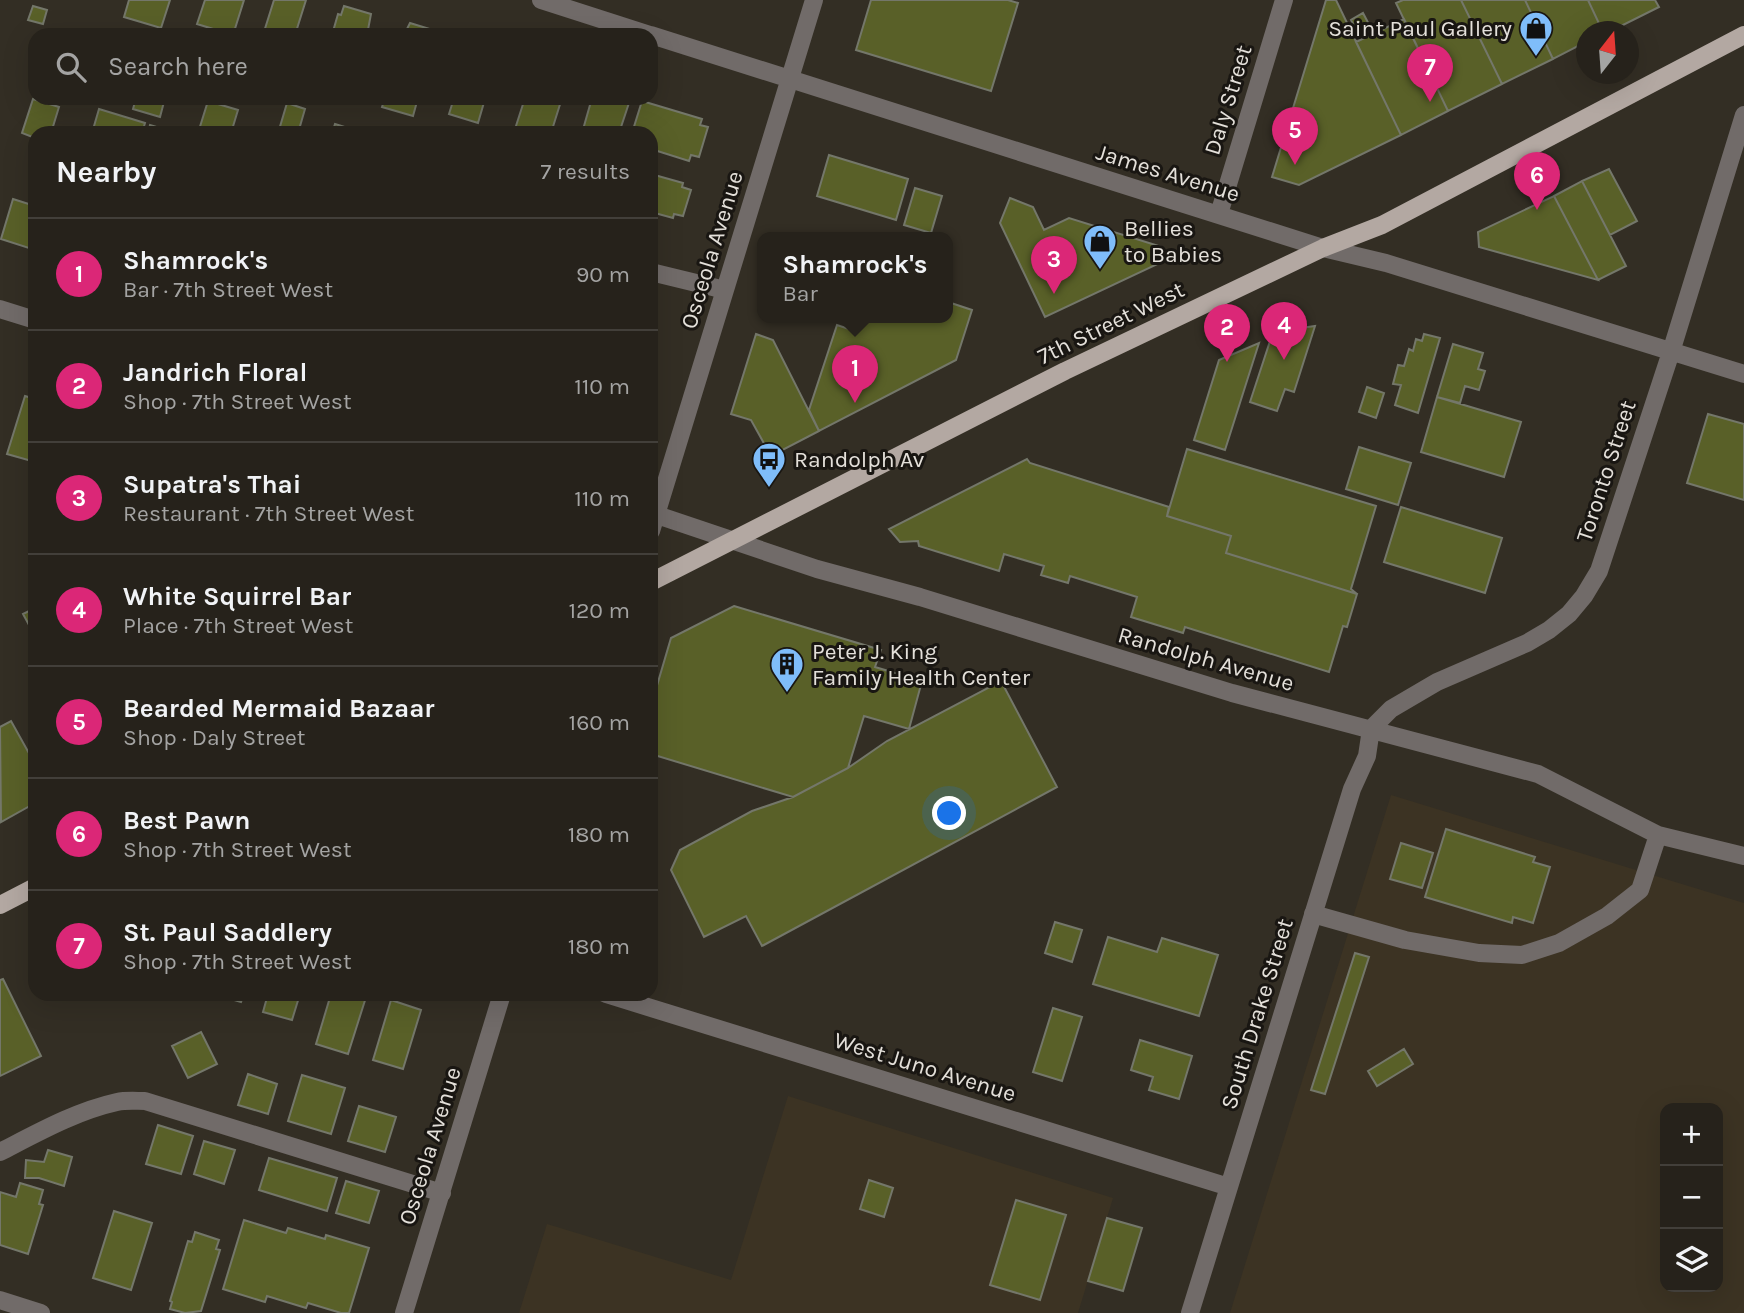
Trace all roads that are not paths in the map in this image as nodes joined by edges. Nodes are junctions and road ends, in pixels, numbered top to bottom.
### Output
1 (541, 0) edge
2 (814, 0) edge
3 (1284, 0) edge
4 (571, 4) edge
5 (633, 28) edge
6 (1744, 35) edge
7 (658, 37) edge
8 (789, 80) junction
9 (1744, 115) edge
10 (1219, 215) junction
11 (1324, 248) junction
12 (658, 274) edge
13 (725, 290) junction
14 (0, 309) edge
15 (28, 318) edge
16 (1671, 352) junction
17 (1744, 374) edge
18 (658, 504) edge
19 (658, 521) edge
20 (736, 540) junction
21 (658, 579) edge
22 (1371, 729) junction
23 (1658, 835) junction
24 (1744, 856) edge
25 (28, 891) edge
26 (0, 905) edge
27 (1313, 914) junction
28 (500, 1001) edge
29 (629, 1001) edge
30 (0, 1152) edge
31 (1229, 1187) junction
32 (442, 1193) junction
33 (0, 1300) edge
34 (41, 1313) edge
35 (404, 1313) edge
36 (1190, 1313) edge

1 - 4 street, James Avenue
2 - 8 street, Osceola Avenue
3 - 10 street, Daly Street
4 - 5 street, James Avenue
6 - 11 main road, 7th Street West
7 - 8 street, James Avenue
8 - 10 street, James Avenue
8 - 13 street, Osceola Avenue
9 - 16 street, Toronto Street
10 - 11 street, James Avenue
11 - 16 street, James Avenue
11 - 20 main road, 7th Street West
12 - 13 street
13 - 18 street, Osceola Avenue
14 - 15 street
16 - 17 street, James Avenue
16 - 22 street, Toronto Street
19 - 20 street, Randolph Avenue
20 - 21 main road, 7th Street West
20 - 22 street, Randolph Avenue
22 - 23 street, Randolph Avenue
22 - 27 street, South Drake Street
23 - 24 street, Randolph Avenue
23 - 27 street
25 - 26 main road
27 - 31 street, South Drake Street
28 - 32 street, Osceola Avenue
29 - 31 street, West Juno Avenue
30 - 32 street
31 - 36 street, South Drake Street
32 - 35 street, Osceola Avenue
33 - 34 street

